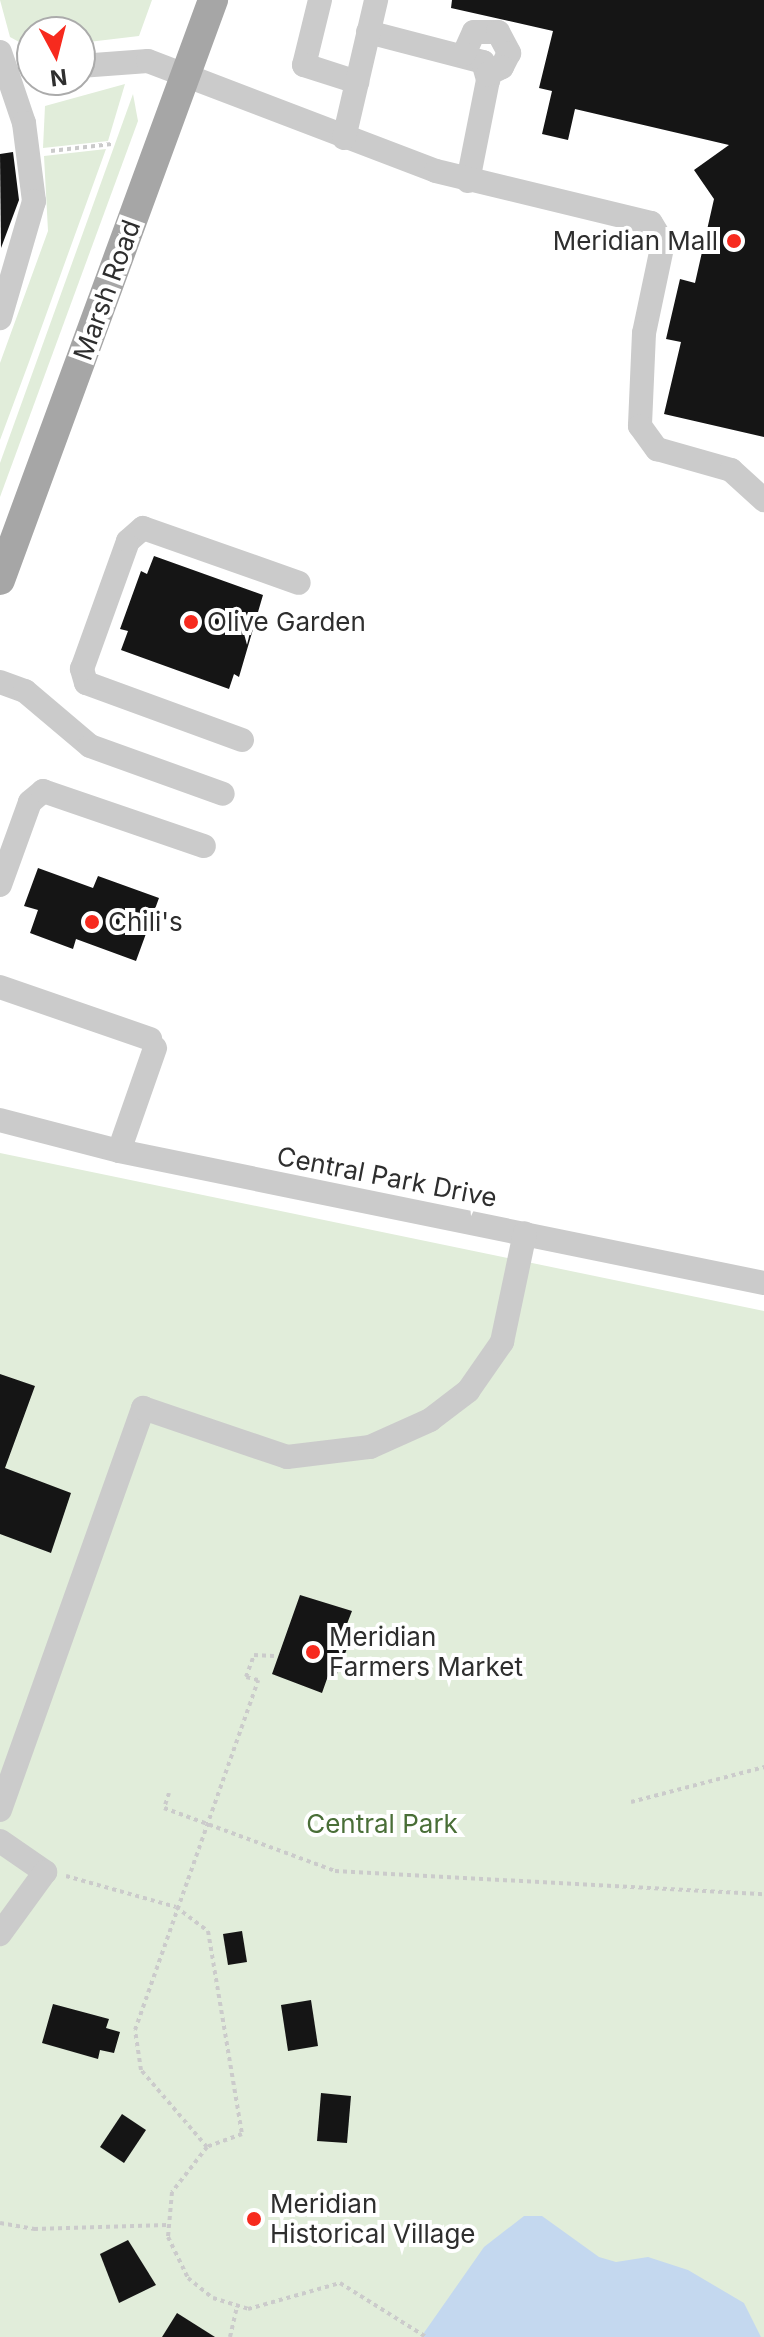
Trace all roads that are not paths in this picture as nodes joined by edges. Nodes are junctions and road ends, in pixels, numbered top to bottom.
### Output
1 (213, 0) edge
2 (320, 0) edge
3 (376, 0) edge
4 (368, 32) junction
5 (0, 52) edge
6 (464, 54) junction
7 (96, 64) edge
8 (488, 74) junction
9 (186, 75) junction
10 (357, 82) junction
11 (15, 86) edge
12 (344, 138) junction
13 (468, 181) junction
14 (0, 318) edge
15 (764, 500) edge
16 (0, 580) edge
17 (299, 583) dead end
18 (0, 682) edge
19 (242, 740) dead end
20 (223, 794) dead end
21 (204, 846) dead end
22 (0, 885) edge
23 (0, 987) edge
24 (0, 1120) edge
25 (119, 1151) junction
26 (525, 1233) junction
27 (764, 1283) edge
28 (0, 1810) edge
29 (0, 1841) edge
30 (0, 1934) edge

1 - 9 main road, Marsh Road
2 - 10 street
3 - 4 street
4 - 6 street
4 - 10 street
5 - 11 street
6 - 8 street
6 - 8 street
7 - 9 street
8 - 13 street
9 - 12 street
9 - 16 main road, Marsh Road
10 - 12 street
11 - 14 street
12 - 13 street
13 - 15 street
17 - 19 street
18 - 20 street
21 - 22 street
23 - 25 street
24 - 25 street, Central Park Drive
25 - 26 street, Central Park Drive
26 - 27 street, Central Park Drive
26 - 28 street
29 - 30 street

